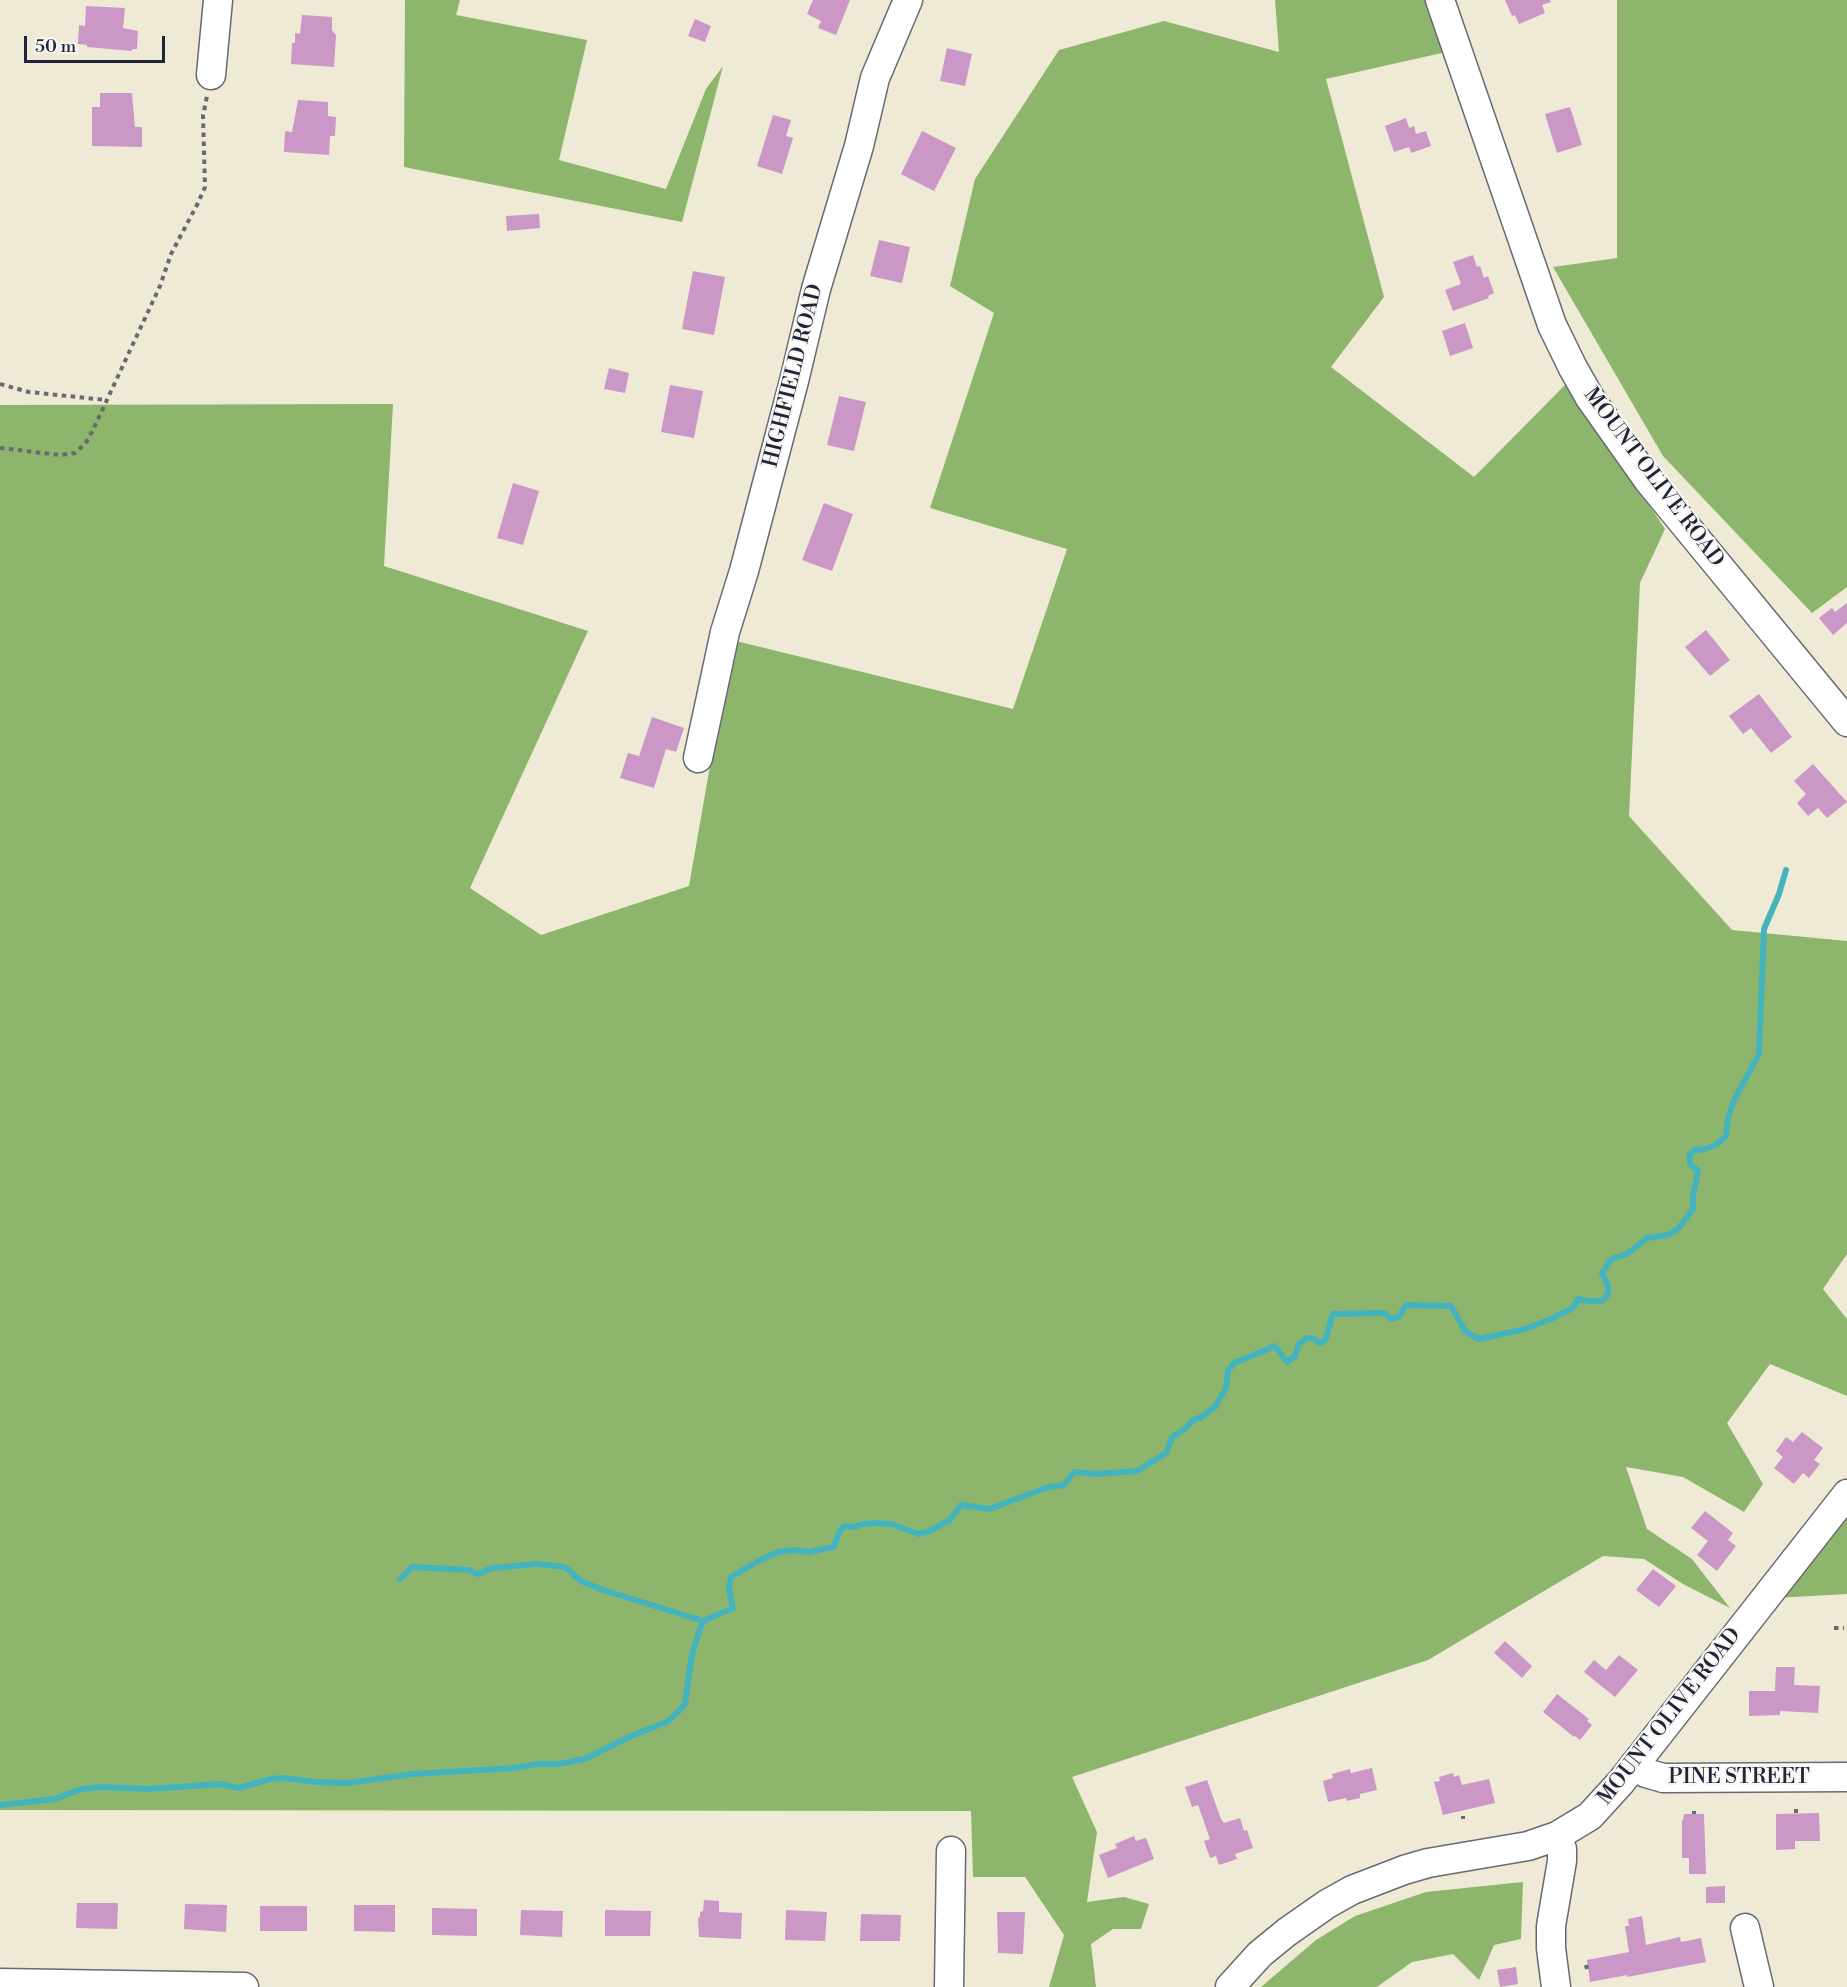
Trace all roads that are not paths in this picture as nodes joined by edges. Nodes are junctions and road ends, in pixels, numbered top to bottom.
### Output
1 (218, 0) edge
2 (908, 0) edge
3 (1440, 0) edge
4 (211, 75) road end
5 (1847, 722) edge
6 (698, 758) dead end
7 (1847, 1494) edge
8 (1634, 1764) junction
9 (1847, 1777) edge
10 (1557, 1836) junction
11 (951, 1851) dead end
12 (1744, 1928) dead end
13 (0, 1983) edge
14 (244, 1987) edge
15 (949, 1987) edge
16 (1230, 1987) edge
17 (1556, 1987) edge
18 (1759, 1987) edge

1 - 4 street
2 - 6 street, HIGHFIELD ROAD
3 - 5 street, MOUNT OLIVE ROAD
7 - 8 street, MOUNT OLIVE ROAD
8 - 9 street, PINE STREET
8 - 10 street, MOUNT OLIVE ROAD
10 - 16 street, MOUNT OLIVE ROAD
10 - 17 street
11 - 15 street
12 - 18 street
13 - 14 street

